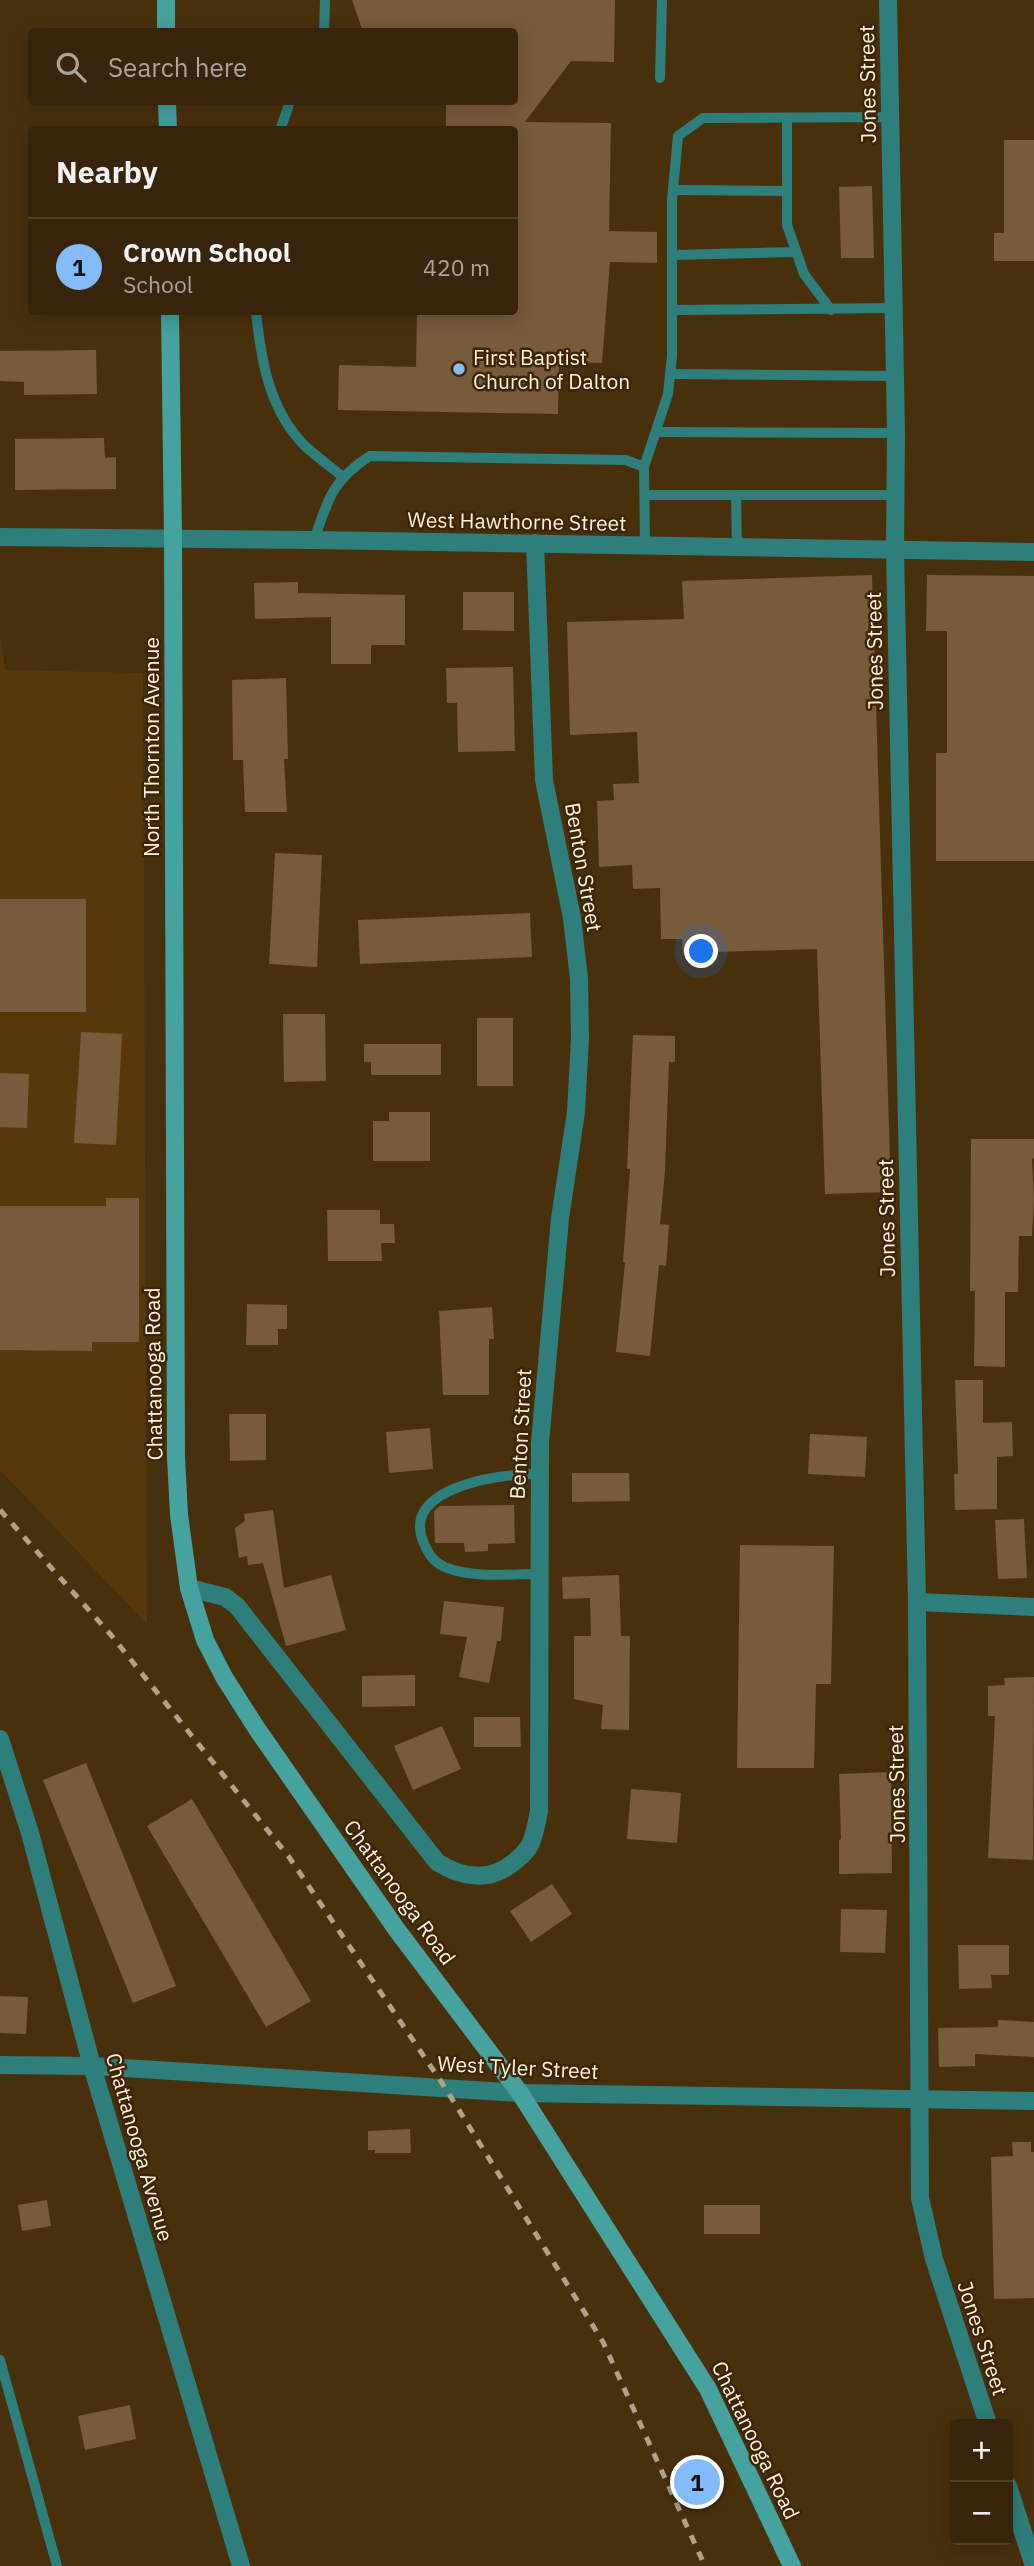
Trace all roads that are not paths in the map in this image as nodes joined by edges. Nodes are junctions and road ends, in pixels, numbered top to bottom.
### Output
1 (166, 0) edge
2 (325, 0) edge
3 (662, 0) edge
4 (888, 0) edge
5 (166, 28) edge
6 (324, 28) edge
7 (660, 78) dead end
8 (167, 105) edge
9 (289, 105) edge
10 (891, 117) junction
11 (787, 119) junction
12 (168, 126) edge
13 (281, 126) edge
14 (673, 190) junction
15 (787, 191) junction
16 (796, 252) junction
17 (672, 254) junction
18 (894, 308) junction
19 (672, 310) junction
20 (831, 310) junction
21 (170, 315) edge
22 (256, 315) edge
23 (670, 374) junction
24 (893, 376) junction
25 (656, 432) junction
26 (895, 433) junction
27 (644, 467) junction
28 (343, 477) junction
29 (645, 495) junction
30 (736, 495) junction
31 (896, 495) junction
32 (0, 537) edge
33 (173, 537) junction
34 (314, 540) junction
35 (535, 543) junction
36 (645, 546) junction
37 (737, 548) junction
38 (895, 551) junction
39 (1034, 552) edge
40 (174, 1182) joint
41 (540, 1474) junction
42 (538, 1574) junction
43 (189, 1588) junction
44 (917, 1602) junction
45 (1034, 1607) edge
46 (0, 1739) edge
47 (0, 2065) edge
48 (92, 2066) junction
49 (520, 2093) junction
50 (921, 2100) junction
51 (1034, 2101) edge
52 (0, 2360) edge
53 (986, 2419) edge
54 (1013, 2501) edge
55 (57, 2566) edge
56 (241, 2566) edge
57 (792, 2566) edge
58 (1034, 2566) edge

1 - 5 main road
2 - 6 lane
3 - 7 lane
4 - 10 street, Jones Street
8 - 12 main road
9 - 13 lane
10 - 11 lane
10 - 18 street, Jones Street
11 - 14 lane
11 - 15 lane
14 - 15 lane
14 - 17 lane
15 - 16 lane
16 - 17 lane
16 - 20 lane
17 - 19 lane
18 - 20 lane
18 - 24 street, Jones Street
19 - 20 lane
19 - 23 lane
21 - 33 main road, North Thornton Avenue
22 - 28 lane
23 - 24 lane
23 - 25 lane
24 - 26 street, Jones Street
25 - 26 lane
25 - 27 lane
26 - 31 street, Jones Street
27 - 28 lane
27 - 29 lane
28 - 34 lane
29 - 30 lane
29 - 36 lane
30 - 31 lane
30 - 37 lane
31 - 38 street, Jones Street
32 - 33 street, West Hawthorne Street
33 - 34 street, West Hawthorne Street
33 - 40 main road, North Thornton Avenue
34 - 35 street, West Hawthorne Street
35 - 36 street, West Hawthorne Street
35 - 41 street, Benton Street
36 - 37 street, West Hawthorne Street
37 - 38 street, West Hawthorne Street
38 - 39 street, West Hawthorne Street
38 - 44 street, Jones Street
40 - 43 main road, Chattanooga Road
41 - 42 street, Benton Street
41 - 42 lane
42 - 43 street, Benton Street
43 - 49 main road, Chattanooga Road
44 - 45 street
44 - 50 street, Jones Street
46 - 48 street, Chattanooga Avenue
47 - 48 street, West Tyler Street
48 - 49 street, West Tyler Street
48 - 56 street, Chattanooga Avenue
49 - 50 street, West Tyler Street
49 - 57 main road, Chattanooga Road
50 - 51 street, West Tyler Street
50 - 53 street, Jones Street
52 - 55 lane
54 - 58 street

